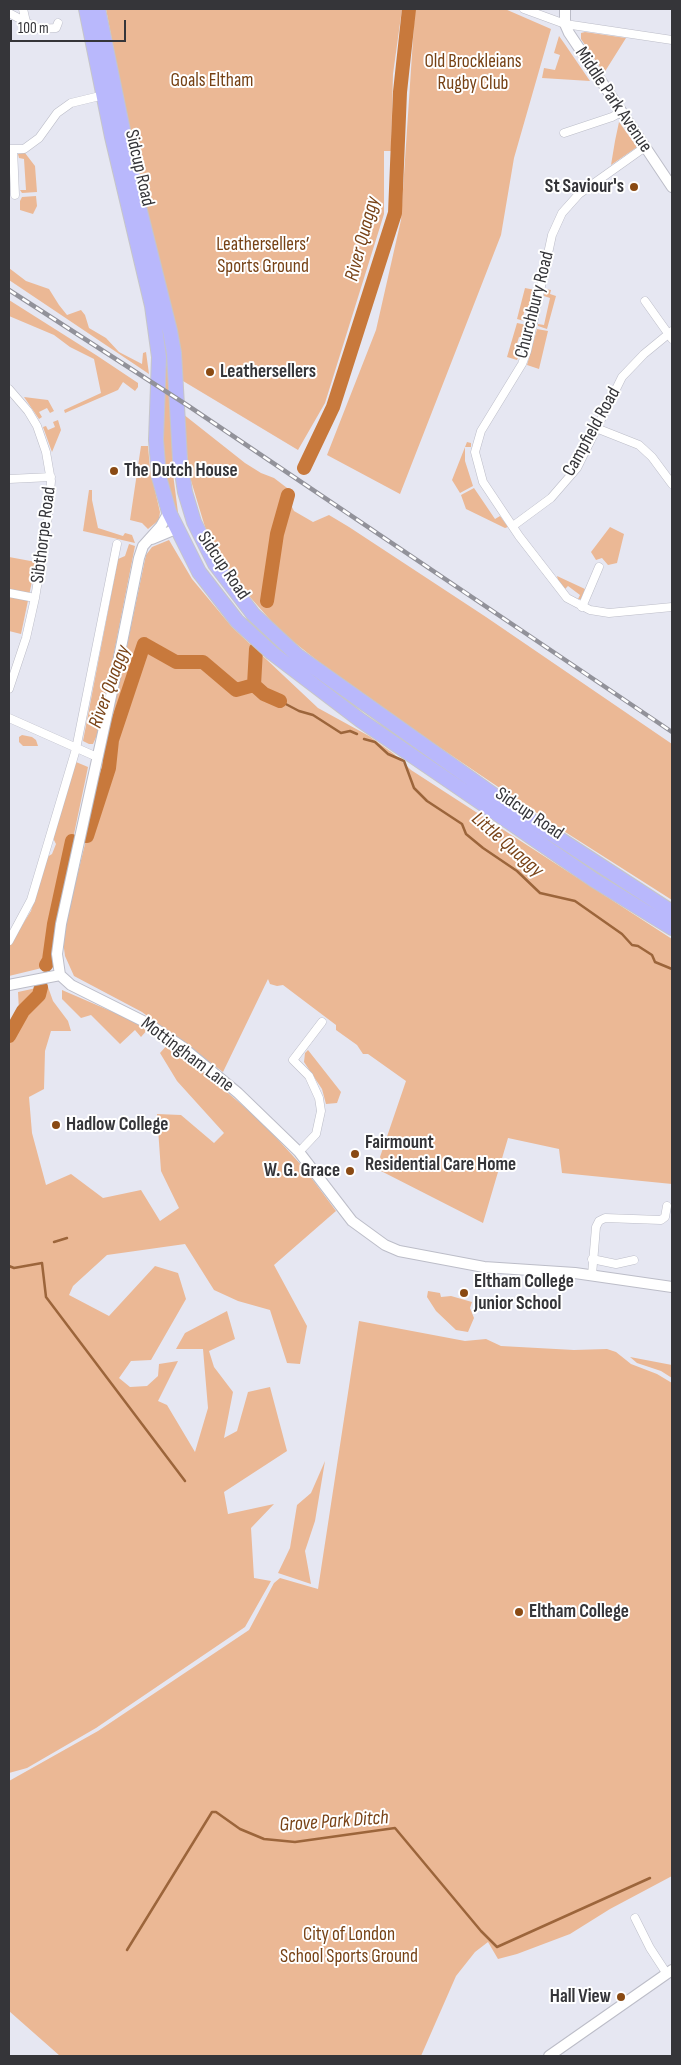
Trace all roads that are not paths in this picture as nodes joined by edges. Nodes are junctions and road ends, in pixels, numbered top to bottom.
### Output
1 (23, 9) edge
2 (86, 9) edge
3 (98, 9) edge
4 (524, 9) edge
5 (564, 9) edge
6 (9, 13) edge
7 (26, 22) junction
8 (58, 22) dead end
9 (565, 24) junction
10 (672, 40) edge
11 (104, 95) junction
12 (621, 112) junction
13 (564, 133) dead end
14 (645, 147) junction
15 (11, 149) edge
16 (672, 186) edge
17 (15, 195) dead end
18 (645, 301) dead end
19 (671, 335) edge
20 (9, 389) edge
21 (596, 428) junction
22 (180, 459) junction
23 (51, 477) junction
24 (9, 479) edge
25 (672, 484) edge
26 (169, 512) junction
27 (513, 526) junction
28 (176, 528) junction
29 (148, 541) junction
30 (117, 544) dead end
31 (599, 567) dead end
32 (9, 593) edge
33 (35, 598) junction
34 (582, 607) junction
35 (672, 607) edge
36 (9, 689) edge
37 (9, 718) edge
38 (76, 749) junction
39 (97, 757) junction
40 (672, 912) edge
41 (672, 928) edge
42 (11, 938) edge
43 (60, 975) junction
44 (9, 985) edge
45 (322, 1022) dead end
46 (299, 1152) junction
47 (667, 1206) dead end
48 (592, 1259) junction
49 (634, 1260) dead end
50 (592, 1275) junction
51 (672, 1287) edge
52 (635, 1918) dead end
53 (670, 1972) edge
54 (549, 2056) edge

1 - 7 street
2 - 11 highway, Sidcup Road
3 - 22 highway, Sidcup Road
4 - 9 street
5 - 9 street, Middle Park Avenue
6 - 7 street
7 - 8 street
9 - 10 street
9 - 12 street, Middle Park Avenue
11 - 15 street
11 - 26 highway, Sidcup Road
12 - 13 street
12 - 14 street, Middle Park Avenue
14 - 16 street, Middle Park Avenue
14 - 27 street, Churchbury Road
15 - 17 street
18 - 19 street, Campfield Road
19 - 21 street, Campfield Road
20 - 23 street, Sibthorpe Road
21 - 25 street
21 - 27 street, Campfield Road
22 - 28 highway
22 - 40 highway, Sidcup Road
23 - 24 street
23 - 33 street, Sibthorpe Road
26 - 28 highway, Sidcup Road
26 - 29 street
27 - 34 street, Churchbury Road
28 - 29 street
28 - 41 highway, Sidcup Road
29 - 39 street
30 - 38 street
31 - 34 street
32 - 33 street
33 - 36 street, Sibthorpe Road
34 - 35 street, Churchbury Road
37 - 38 street
38 - 39 street
38 - 42 street
39 - 43 street
43 - 44 street
43 - 46 street, Mottingham Lane
45 - 46 street
46 - 50 street, Mottingham Lane
47 - 48 street
48 - 49 street
48 - 50 street
50 - 51 street, Mottingham Lane
52 - 53 street
53 - 54 street

